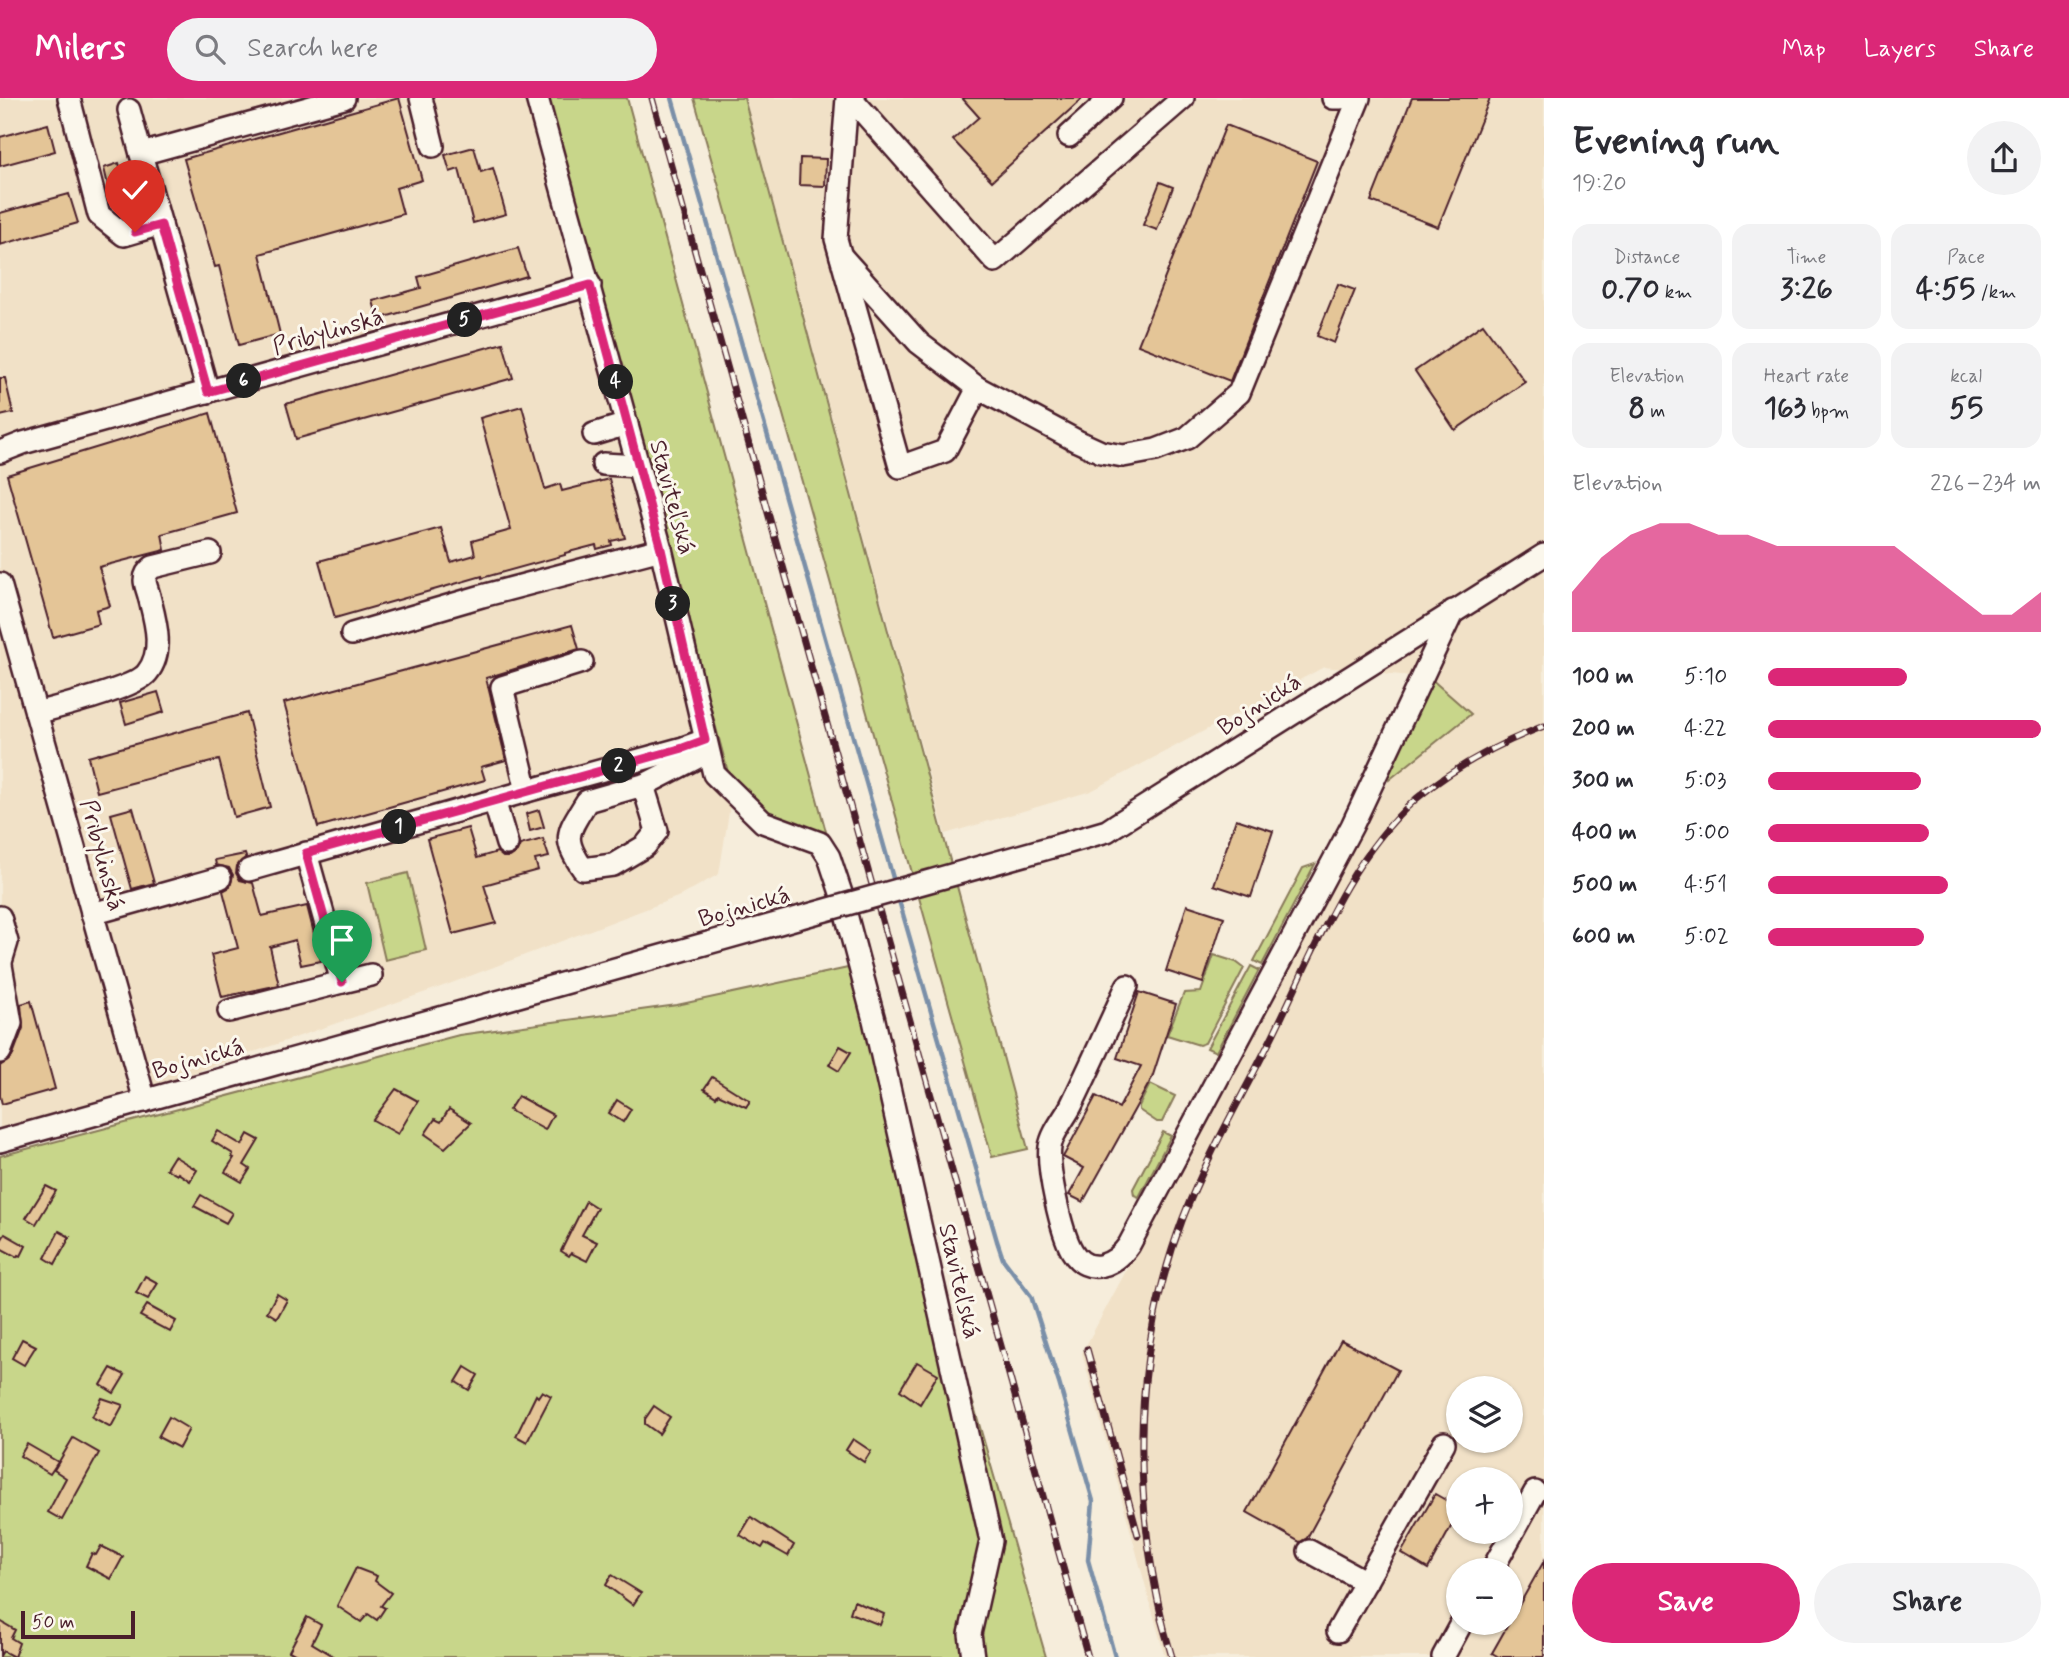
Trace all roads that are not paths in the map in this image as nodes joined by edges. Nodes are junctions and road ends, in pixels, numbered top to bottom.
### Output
1 (69, 98) edge
2 (344, 98) edge
3 (421, 98) edge
4 (537, 98) edge
5 (849, 98) edge
6 (1111, 98) edge
7 (1183, 98) edge
8 (1333, 98) edge
9 (1341, 98) edge
10 (1359, 98) edge
11 (129, 110) dead end
12 (1069, 136) dead end
13 (433, 146) dead end
14 (141, 155) junction
15 (161, 225) junction
16 (841, 256) junction
17 (590, 285) junction
18 (978, 388) junction
19 (208, 392) junction
20 (594, 434) dead end
21 (630, 434) junction
22 (0, 452) edge
23 (638, 466) junction
24 (661, 549) junction
25 (211, 553) dead end
26 (1544, 555) edge
27 (0, 584) edge
28 (1453, 611) junction
29 (352, 634) dead end
30 (8, 644) edge
31 (582, 662) dead end
32 (36, 713) junction
33 (707, 746) junction
34 (643, 785) junction
35 (527, 791) junction
36 (494, 800) junction
37 (507, 844) dead end
38 (306, 853) junction
39 (249, 870) dead end
40 (219, 878) dead end
41 (841, 892) dead end
42 (92, 915) junction
43 (0, 917) edge
44 (847, 918) dead end
45 (0, 965) edge
46 (372, 975) dead end
47 (342, 982) junction
48 (1127, 986) dead end
49 (229, 1011) dead end
50 (0, 1052) edge
51 (145, 1101) junction
52 (3, 1135) edge
53 (1444, 1443) dead end
54 (1535, 1492) dead end
55 (1309, 1551) dead end
56 (1499, 1558) edge
57 (1366, 1582) junction
58 (1338, 1631) dead end
59 (1455, 1635) edge
60 (973, 1657) edge
61 (1443, 1657) edge

1 - 15 street
2 - 14 street
3 - 13 street
4 - 17 street, Staviteľská
5 - 7 street
5 - 16 street
6 - 12 street
8 - 9 street
10 - 18 street
11 - 14 street
14 - 15 street
15 - 19 street
16 - 18 street
16 - 18 street
17 - 19 street, Pribylinská
17 - 21 street, Staviteľská
19 - 22 street, Pribylinská
20 - 21 street
21 - 23 street, Staviteľská
21 - 23 street
23 - 24 street, Staviteľská
24 - 29 street
24 - 33 street, Staviteľská
25 - 32 street
26 - 28 street, Bojnická
27 - 30 street, Pribylinská
28 - 48 street
28 - 51 street, Bojnická, bridge
30 - 32 street, Pribylinská
31 - 35 street
32 - 42 street, Pribylinská
33 - 34 street
33 - 35 street
33 - 41 street, Staviteľská
34 - 34 street
35 - 36 street
36 - 37 street
36 - 38 street
38 - 39 street
38 - 47 street
40 - 42 street
42 - 51 street, Pribylinská
43 - 45 street
44 - 60 street, Staviteľská
45 - 50 street
46 - 47 street
47 - 49 street
51 - 52 street, Bojnická
53 - 57 street
54 - 56 street
55 - 57 street
57 - 58 street
59 - 61 street

